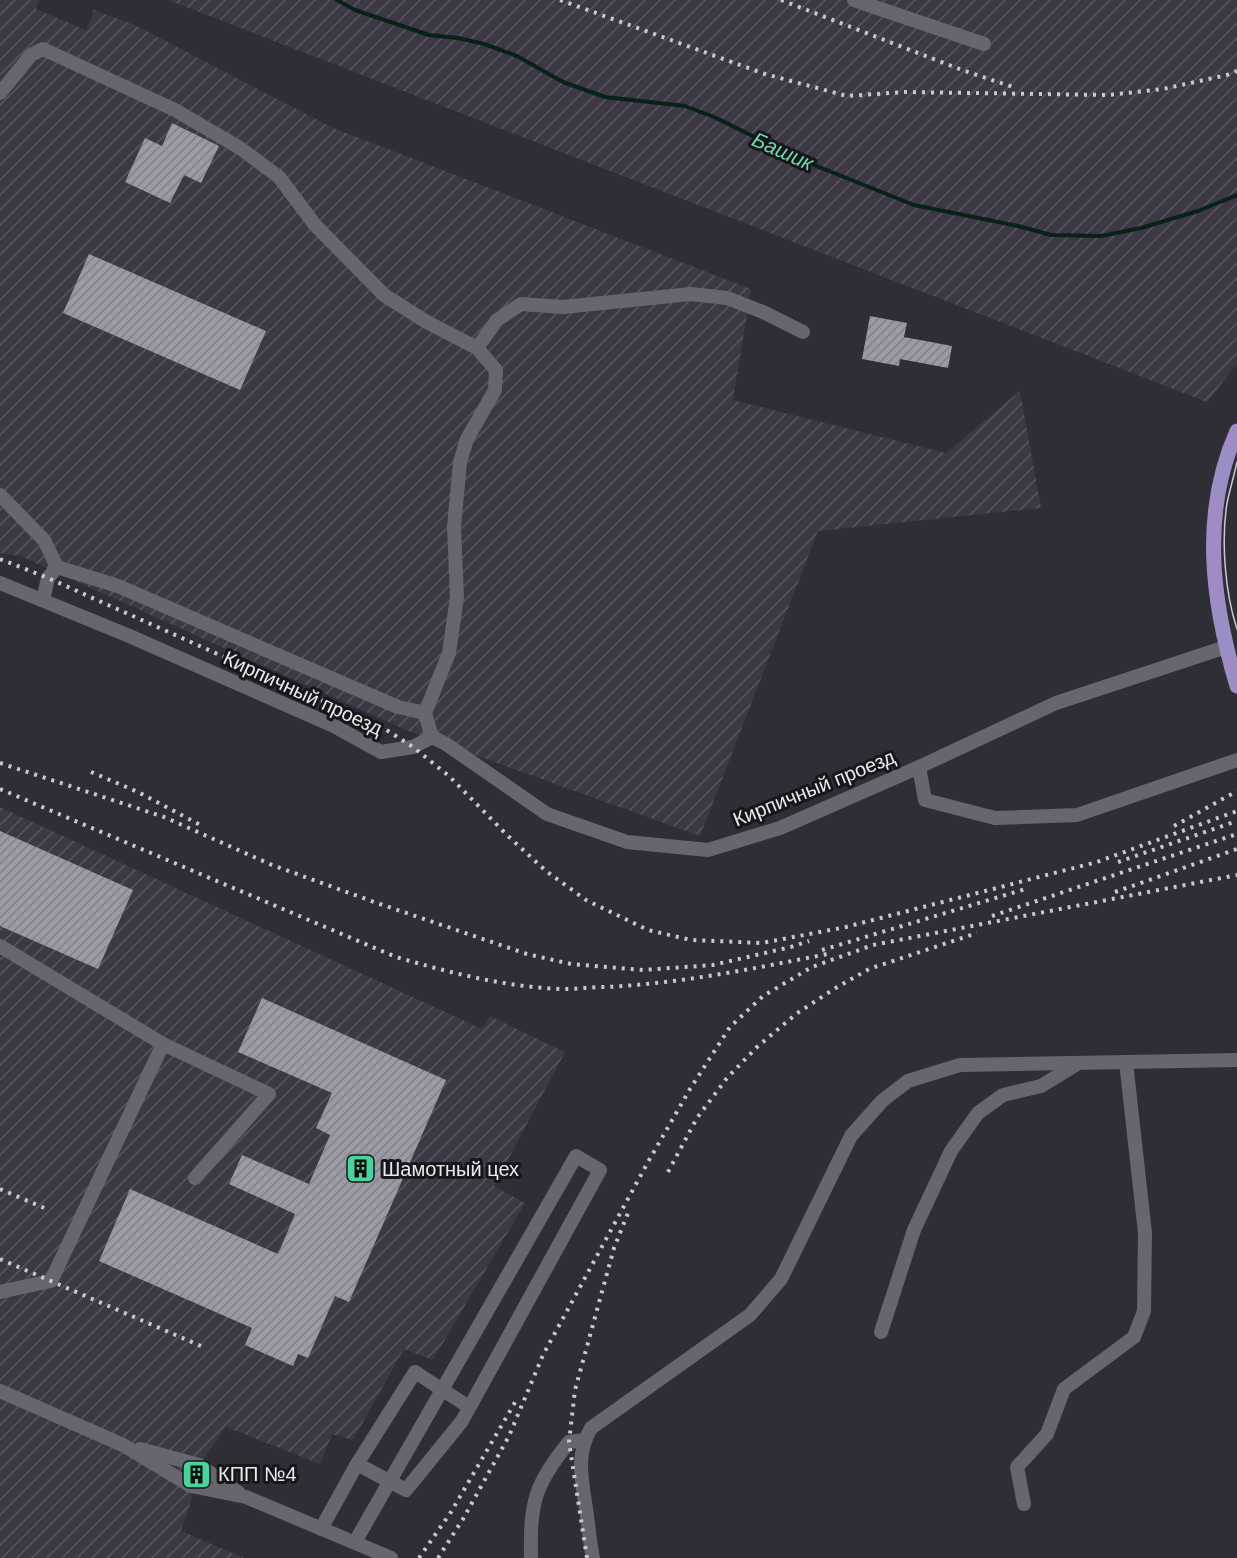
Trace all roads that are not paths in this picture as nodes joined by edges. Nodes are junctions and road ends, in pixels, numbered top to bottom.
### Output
1 (854, 0) edge
2 (984, 44) dead end
3 (0, 93) edge
4 (803, 332) dead end
5 (477, 348) junction
6 (1237, 431) edge
7 (0, 495) edge
8 (57, 567) junction
9 (0, 583) edge
10 (43, 600) junction
11 (1226, 647) junction
12 (1237, 686) edge
13 (425, 713) junction
14 (432, 737) junction
15 (1237, 760) edge
16 (919, 767) junction
17 (0, 946) edge
18 (163, 1044) junction
19 (1237, 1060) edge
20 (1126, 1062) junction
21 (1079, 1063) junction
22 (195, 1178) dead end
23 (0, 1292) edge
24 (881, 1332) dead end
25 (442, 1389) junction
26 (0, 1391) edge
27 (470, 1407) junction
28 (584, 1440) junction
29 (123, 1445) junction
30 (357, 1464) junction
31 (389, 1481) junction
32 (246, 1497) junction
33 (1024, 1504) dead end
34 (321, 1528) junction
35 (355, 1542) junction
36 (391, 1558) edge
37 (531, 1558) edge
38 (593, 1558) edge

1 - 2 street
3 - 5 street
4 - 5 street
5 - 13 street
6 - 11 main road
7 - 8 street
8 - 10 street
8 - 13 street
9 - 10 street, Кирпичный проезд
10 - 14 street, Кирпичный проезд
11 - 12 main road
11 - 16 street, Кирпичный проезд
13 - 14 street
14 - 16 street, Кирпичный проезд
15 - 16 street, Кирпичный проезд
17 - 18 street
18 - 22 street
18 - 23 street
19 - 20 street
20 - 21 street
20 - 33 street
21 - 24 street
21 - 28 street
25 - 27 street
25 - 27 street
25 - 30 street
25 - 31 street
26 - 29 street
27 - 31 street
28 - 37 street
28 - 38 street
29 - 32 street
29 - 32 street
30 - 31 street
30 - 34 street
31 - 35 street
32 - 34 street
34 - 35 street
35 - 36 street

